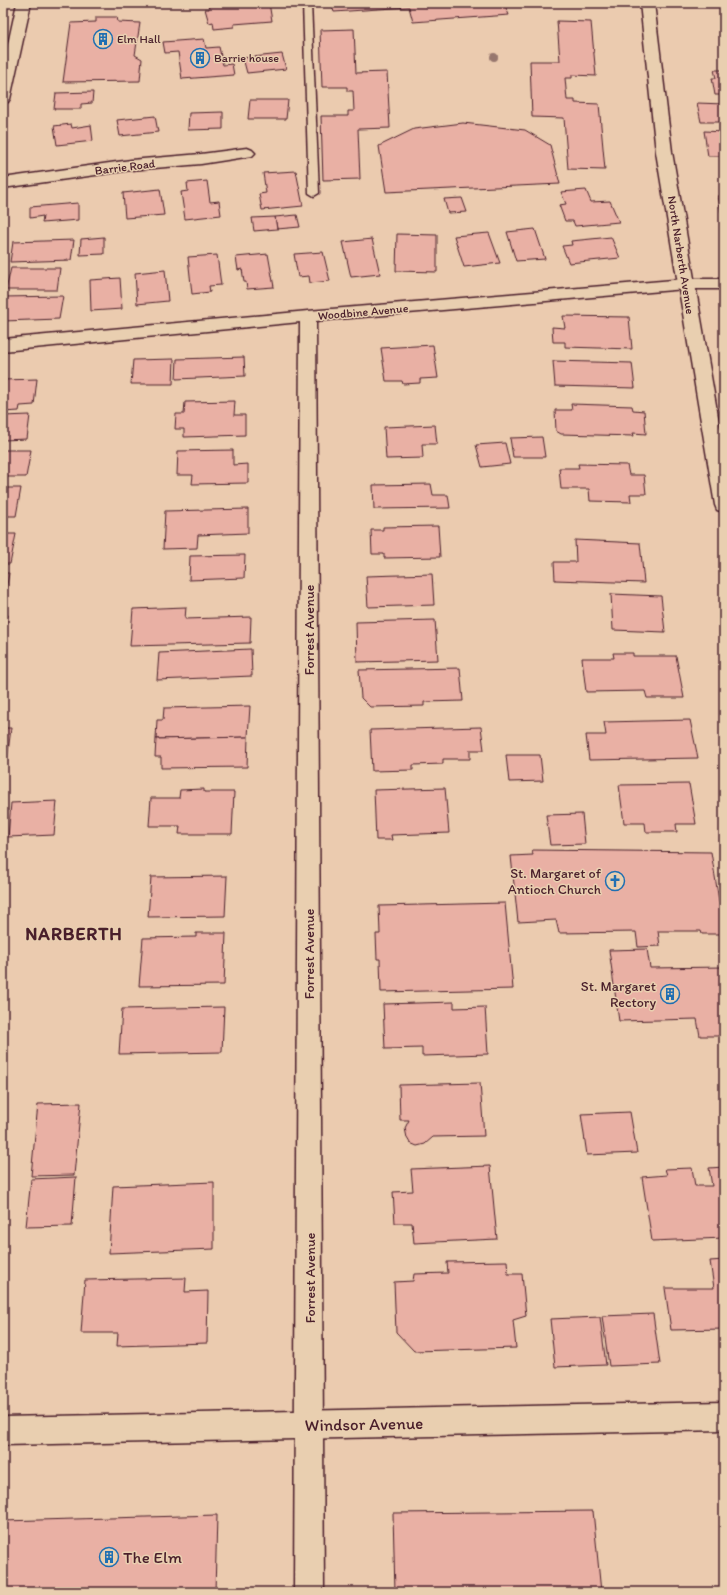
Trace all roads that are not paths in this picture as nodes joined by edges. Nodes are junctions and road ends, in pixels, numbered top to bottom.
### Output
1 (24, 3) edge
2 (307, 3) edge
3 (647, 3) edge
4 (3, 99) edge
5 (247, 153) dead end
6 (3, 183) edge
7 (314, 193) dead end
8 (685, 284) junction
9 (724, 284) edge
10 (308, 316) junction
11 (3, 345) edge
12 (724, 505) edge
13 (724, 1416) edge
14 (310, 1425) junction
15 (3, 1431) edge
16 (309, 1592) edge

1 - 4 street
2 - 7 lane
3 - 8 street, North Narberth Avenue
5 - 6 street, Barrie Road
8 - 9 street, Woodbine Avenue
8 - 10 street, Woodbine Avenue
8 - 12 street, North Narberth Avenue
10 - 11 street, Woodbine Avenue
10 - 14 street, Forrest Avenue
13 - 14 street, Windsor Avenue
14 - 15 street, Windsor Avenue
14 - 16 street, Forrest Avenue

